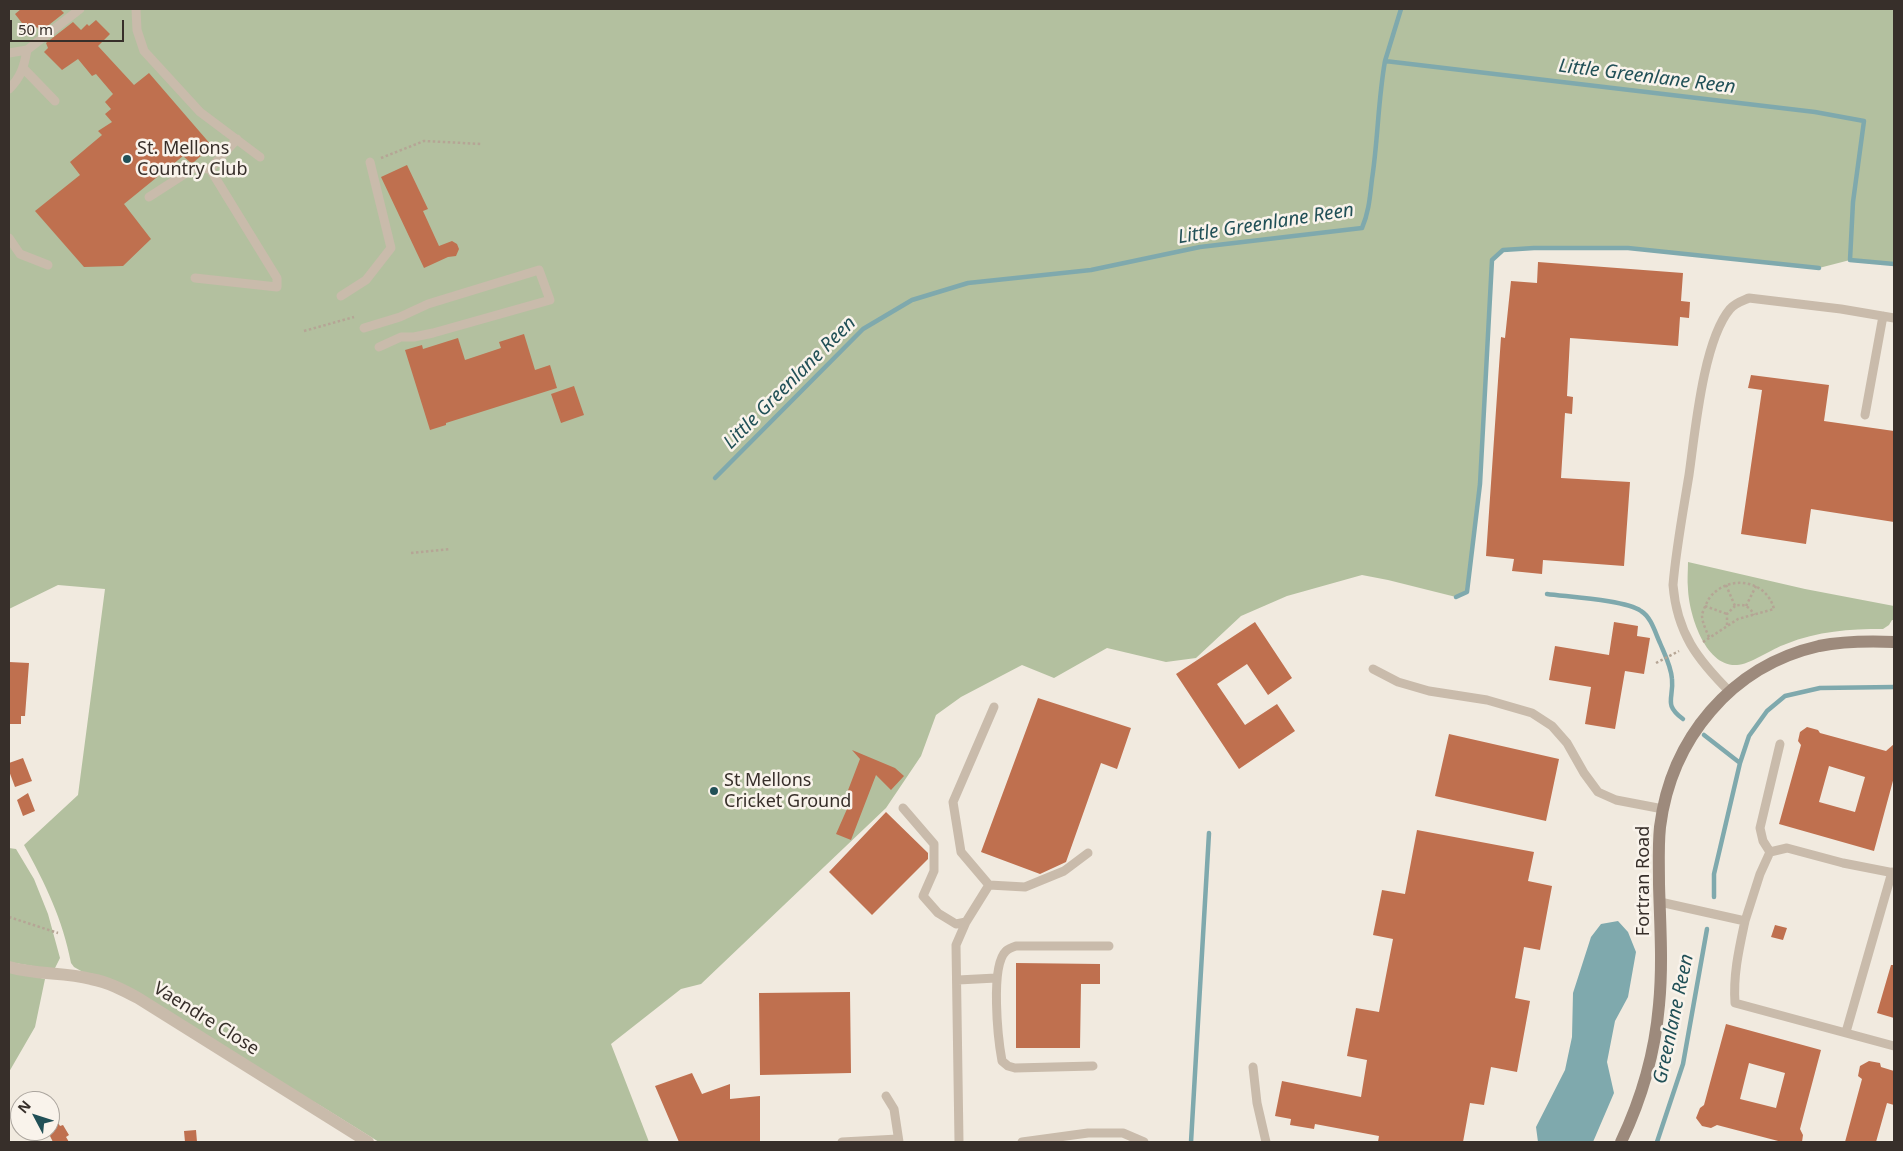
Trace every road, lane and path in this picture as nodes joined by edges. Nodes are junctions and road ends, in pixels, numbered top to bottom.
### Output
1 (80, 9) edge
2 (136, 9) edge
3 (27, 50) junction
4 (9, 53) edge
5 (24, 69) junction
6 (9, 89) edge
7 (55, 101) dead end
8 (236, 139) junction
9 (482, 144) dead end
10 (260, 157) dead end
11 (370, 162) joint
12 (210, 169) junction
13 (149, 197) dead end
14 (9, 238) edge
15 (48, 266) dead end
16 (194, 278) dead end
17 (341, 296) dead end
18 (1883, 316) junction
19 (354, 317) dead end
20 (1894, 318) edge
21 (364, 328) dead end
22 (304, 330) dead end
23 (380, 346) dead end
24 (1865, 415) dead end
25 (450, 549) dead end
26 (411, 553) dead end
27 (1726, 585) junction
28 (1756, 586) junction
29 (1705, 606) junction
30 (1735, 606) junction
31 (1746, 606) junction
32 (1727, 614) junction
33 (1754, 615) junction
34 (1727, 625) junction
35 (1709, 637) junction
36 (1703, 642) dead end
37 (1894, 642) edge
38 (1679, 651) dead end
39 (1656, 664) dead end
40 (1373, 669) dead end
41 (1730, 692) junction
42 (994, 707) dead end
43 (1780, 744) dead end
44 (903, 808) dead end
45 (1663, 809) junction
46 (1770, 852) junction
47 (1088, 853) dead end
48 (1893, 872) edge
49 (989, 886) junction
50 (1660, 902) junction
51 (9, 917) edge
52 (1745, 921) junction
53 (966, 922) junction
54 (58, 933) dead end
55 (1109, 946) dead end
56 (9, 968) edge
57 (996, 978) junction
58 (958, 980) junction
59 (1846, 1032) junction
60 (1894, 1046) edge
61 (1093, 1066) dead end
62 (1253, 1067) dead end
63 (886, 1096) dead end
64 (898, 1141) edge
65 (368, 1142) edge
66 (842, 1142) edge
67 (958, 1142) edge
68 (1022, 1142) edge
69 (1144, 1142) edge
70 (1266, 1142) edge
71 (1620, 1142) edge

1 - 3 lane
2 - 8 lane
3 - 4 lane
3 - 5 lane
5 - 6 lane
5 - 7 lane
8 - 10 lane
8 - 12 lane
9 - 11 path
11 - 17 lane
12 - 13 lane
12 - 16 lane
14 - 15 lane
18 - 20 lane
18 - 24 lane
18 - 41 lane
19 - 22 path
21 - 23 lane
25 - 26 path
27 - 28 path
27 - 29 path
27 - 30 path
28 - 31 path
28 - 33 path
29 - 32 path
29 - 35 path
30 - 31 path
30 - 32 path
31 - 33 path
32 - 34 path
33 - 34 path
34 - 35 path
35 - 36 path
37 - 41 street, Fortran Road
38 - 39 path
40 - 45 lane
41 - 45 street, Fortran Road
42 - 49 lane
43 - 46 lane
44 - 53 lane
45 - 50 street, Fortran Road
46 - 48 lane
46 - 52 lane
47 - 49 lane
48 - 59 lane
49 - 53 lane
50 - 52 lane
50 - 71 street, Fortran Road
51 - 54 path
52 - 59 lane
53 - 58 lane
55 - 57 lane
56 - 65 street, Vaendre Close
57 - 58 lane
57 - 61 lane
58 - 67 lane
59 - 60 lane
62 - 70 lane
63 - 64 lane
64 - 66 lane
68 - 69 lane

